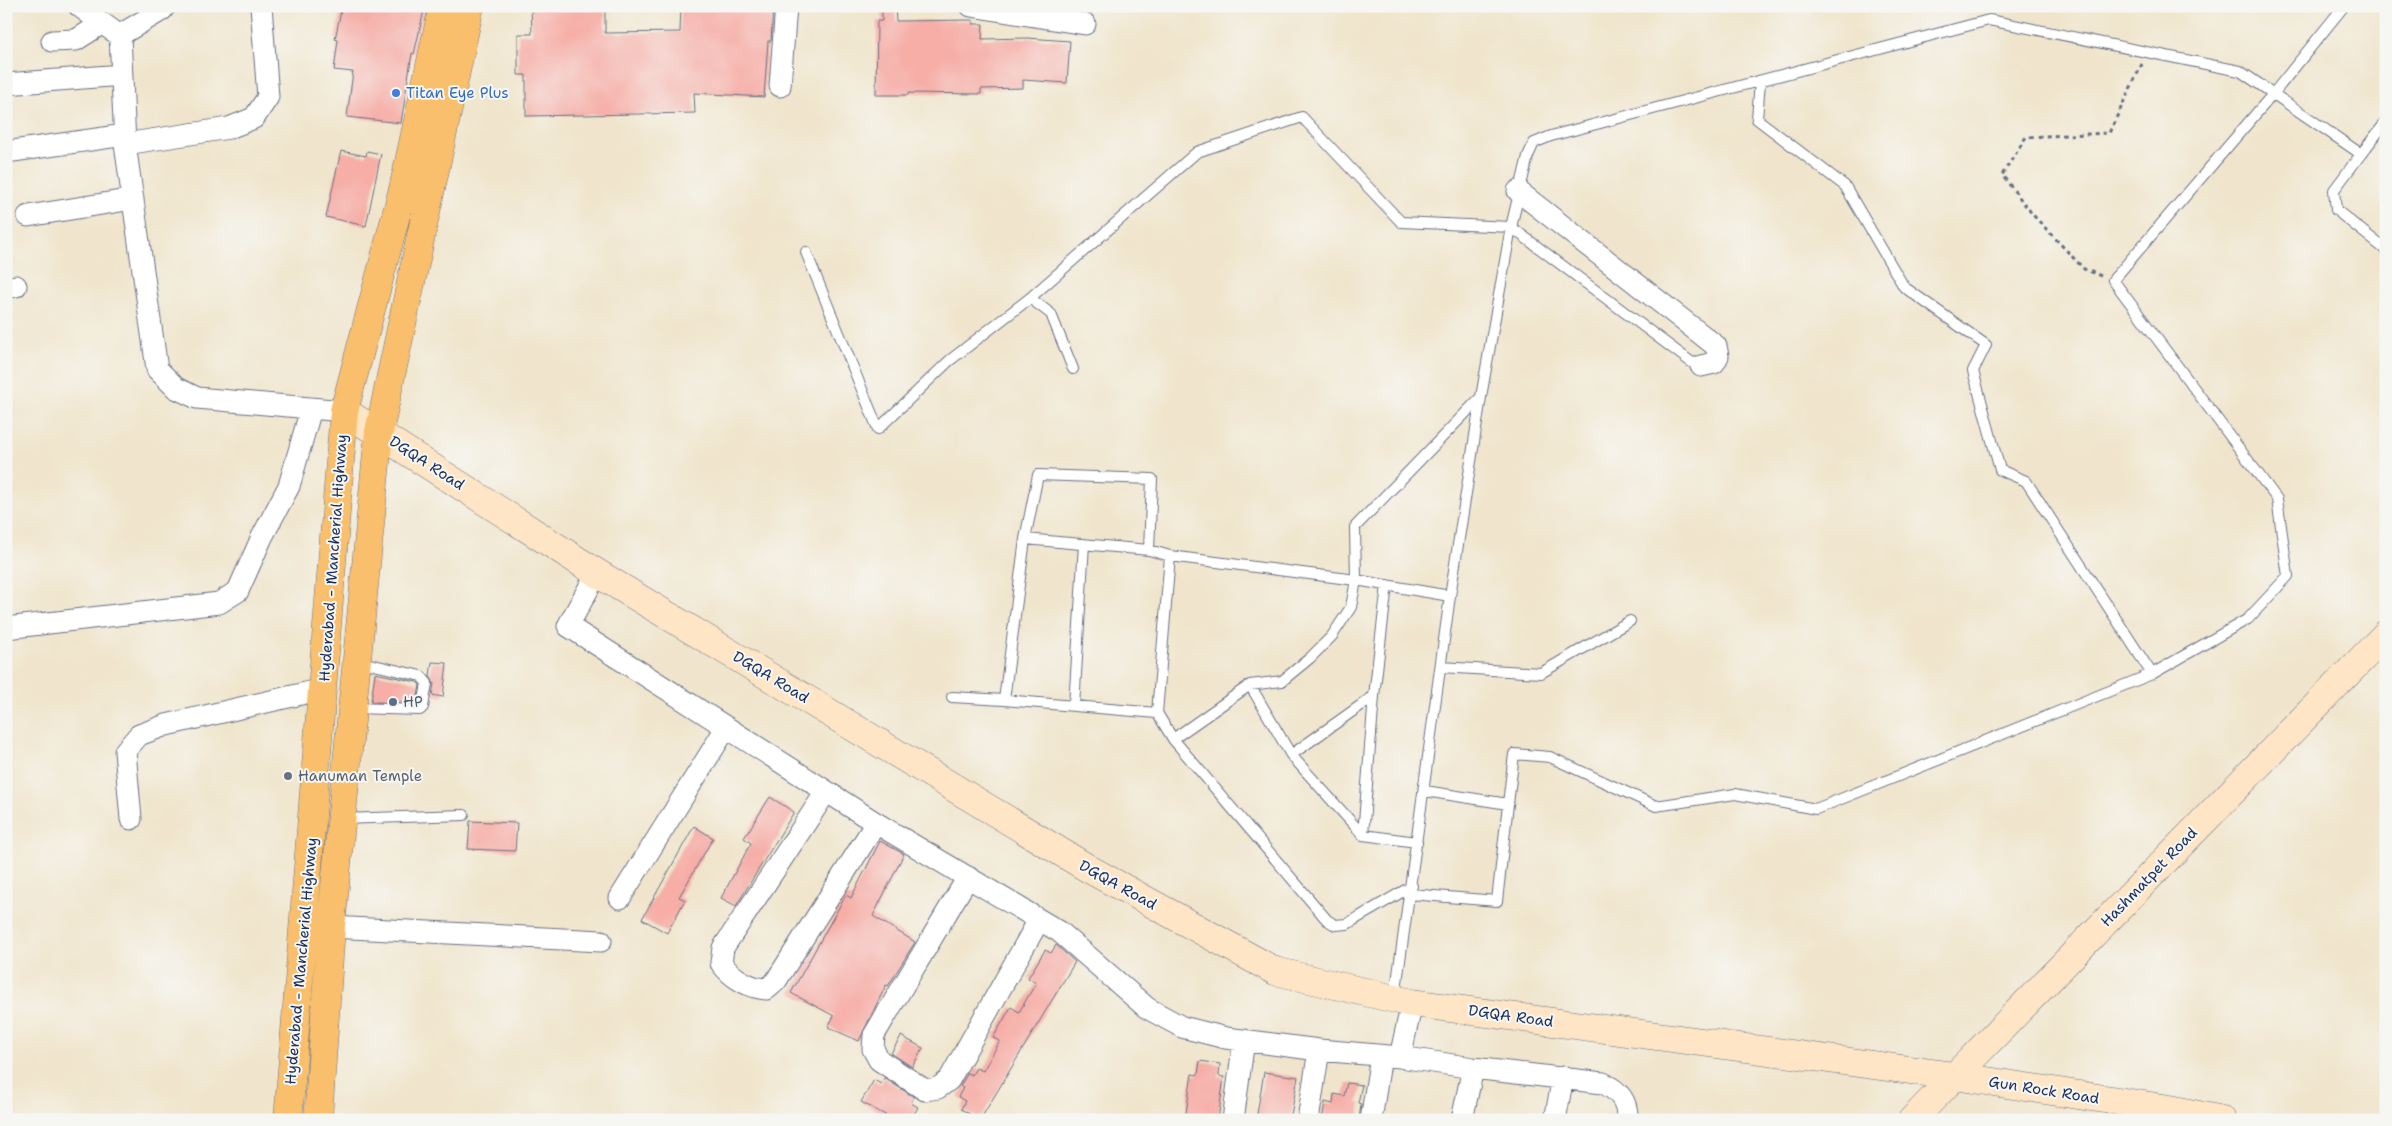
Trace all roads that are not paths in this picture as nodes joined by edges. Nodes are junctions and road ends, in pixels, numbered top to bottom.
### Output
1 (79, 6) edge
2 (165, 6) edge
3 (261, 6) edge
4 (443, 6) edge
5 (470, 6) edge
6 (786, 6) edge
7 (971, 6) edge
8 (2344, 6) edge
9 (102, 24) junction
10 (1085, 24) dead end
11 (120, 35) junction
12 (52, 41) dead end
13 (122, 75) junction
14 (1760, 82) junction
15 (6, 84) edge
16 (780, 86) dead end
17 (2274, 94) junction
18 (2386, 122) edge
19 (125, 139) junction
20 (6, 152) edge
21 (2361, 154) junction
22 (1518, 191) junction
23 (133, 199) junction
24 (28, 216) dead end
25 (1511, 227) junction
26 (2386, 250) edge
27 (806, 252) dead end
28 (1030, 298) junction
29 (1700, 366) joint
30 (1074, 369) dead end
31 (1481, 398) junction
32 (311, 410) junction
33 (344, 411) junction
34 (379, 432) junction
35 (1025, 539) junction
36 (1084, 544) junction
37 (1149, 550) junction
38 (1170, 556) junction
39 (597, 573) junction
40 (1356, 580) junction
41 (1387, 585) junction
42 (1450, 596) junction
43 (1630, 621) dead end
44 (6, 628) edge
45 (2386, 634) edge
46 (356, 661) junction
47 (1441, 667) junction
48 (2152, 674) junction
49 (1250, 685) junction
50 (323, 689) junction
51 (1374, 696) junction
52 (952, 697) dead end
53 (1004, 700) junction
54 (1074, 706) junction
55 (352, 708) junction
56 (1157, 713) junction
57 (726, 728) junction
58 (1173, 739) junction
59 (1291, 755) junction
60 (1425, 791) junction
61 (826, 792) junction
62 (1508, 804) junction
63 (464, 815) dead end
64 (131, 819) dead end
65 (341, 820) junction
66 (876, 824) junction
67 (1363, 835) junction
68 (1417, 842) junction
69 (968, 877) junction
70 (1411, 890) junction
71 (620, 898) dead end
72 (1039, 920) junction
73 (331, 927) junction
74 (601, 941) dead end
75 (1404, 1000) junction
76 (1244, 1040) junction
77 (1318, 1050) junction
78 (1390, 1057) junction
79 (1473, 1068) junction
80 (1954, 1076) junction
81 (1563, 1077) junction
82 (288, 1120) edge
83 (318, 1120) edge
84 (1232, 1120) edge
85 (1308, 1120) edge
86 (1370, 1120) edge
87 (1462, 1120) edge
88 (1555, 1120) edge
89 (1627, 1120) edge
90 (1912, 1120) edge
91 (2222, 1120) edge

1 - 9 street
2 - 11 street
3 - 19 street
4 - 33 main road, Hyderabad - Mancherial Highway
5 - 34 main road, Hyderabad - Mancherial Highway
6 - 16 street
7 - 10 street
8 - 17 lane
9 - 11 street
9 - 12 street
11 - 13 street
13 - 15 street
13 - 19 street
14 - 17 lane
14 - 22 lane
14 - 48 lane
17 - 21 lane
17 - 48 lane
18 - 21 lane
19 - 20 street
19 - 23 street
21 - 26 lane
22 - 25 lane
22 - 29 street
23 - 24 street
23 - 32 street
25 - 28 lane
25 - 29 lane
25 - 31 lane
27 - 28 lane
28 - 30 lane
31 - 40 lane
31 - 42 lane
32 - 33 street
32 - 44 street
33 - 34 main road, DGQA Road
33 - 50 main road, Hyderabad - Mancherial Highway
34 - 39 main road, DGQA Road
34 - 46 main road, Hyderabad - Mancherial Highway
35 - 36 lane
35 - 37 lane
35 - 53 lane
36 - 37 lane
36 - 54 lane
37 - 38 lane
38 - 40 lane
38 - 56 lane
39 - 57 street
39 - 75 main road, DGQA Road
40 - 41 lane
40 - 49 lane
41 - 42 lane
41 - 51 lane
42 - 47 lane
43 - 47 lane
45 - 80 main road, Hashmatpet Road
46 - 55 main road, Hyderabad - Mancherial Highway
46 - 55 lane
47 - 60 lane
48 - 62 lane
49 - 58 lane
49 - 59 lane
50 - 64 street
50 - 82 main road, Hyderabad - Mancherial Highway
51 - 59 lane
51 - 67 lane
52 - 53 lane
53 - 54 lane
54 - 56 lane
55 - 65 main road, Hyderabad - Mancherial Highway
56 - 58 lane
57 - 61 street
57 - 71 street
58 - 70 lane
59 - 67 lane
60 - 62 lane
60 - 68 lane
61 - 66 street
61 - 66 street
62 - 70 lane
63 - 65 lane
65 - 73 main road, Hyderabad - Mancherial Highway
66 - 69 street
67 - 68 lane
68 - 70 lane
69 - 72 street
69 - 72 street
70 - 75 lane
72 - 76 street
73 - 74 street
73 - 83 main road, Hyderabad - Mancherial Highway
75 - 78 street
75 - 80 main road, DGQA Road
76 - 77 street
76 - 84 street
77 - 78 street
77 - 85 street
78 - 79 street
78 - 86 street
79 - 81 street
79 - 87 street
80 - 90 main road, Hashmatpet Road
80 - 91 main road, Gun Rock Road
81 - 88 street
81 - 89 street

